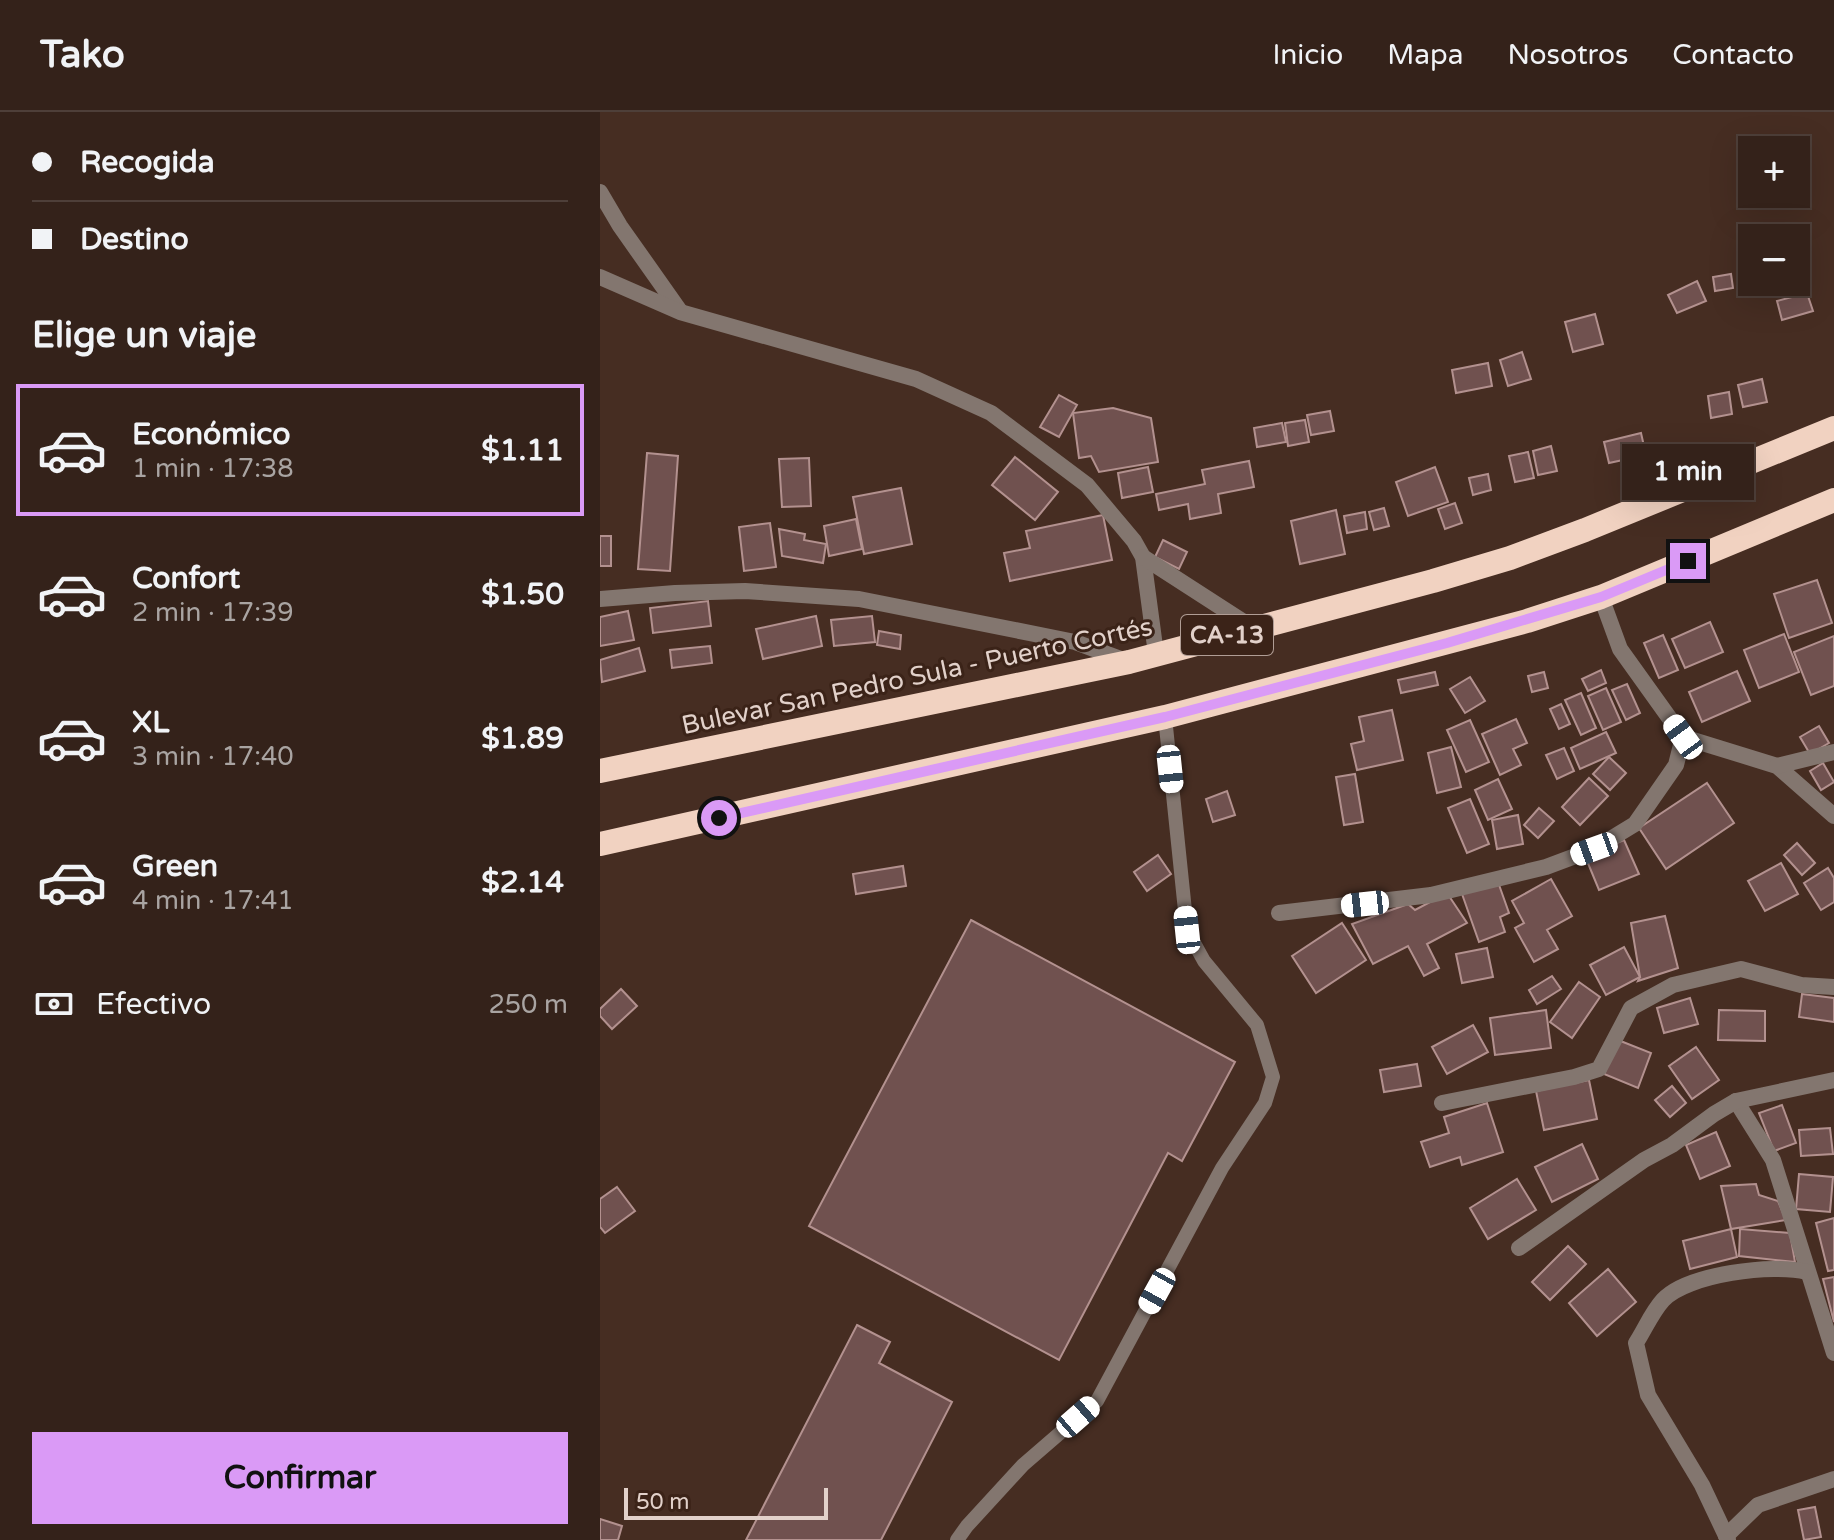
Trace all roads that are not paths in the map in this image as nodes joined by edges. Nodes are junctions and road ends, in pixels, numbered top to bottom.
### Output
1 (600, 192) edge
2 (600, 277) edge
3 (680, 312) junction
4 (1834, 428) edge
5 (1834, 500) edge
6 (1143, 557) junction
7 (1601, 597) junction
8 (600, 599) edge
9 (1253, 628) junction
10 (1156, 654) junction
11 (1129, 662) junction
12 (1165, 717) junction
13 (1683, 737) junction
14 (1834, 752) edge
15 (1777, 766) junction
16 (600, 771) edge
17 (1834, 816) edge
18 (600, 844) edge
19 (1279, 913) dead end
20 (1834, 987) edge
21 (1834, 1080) edge
22 (1736, 1101) junction
23 (1442, 1103) dead end
24 (1519, 1248) dead end
25 (1807, 1272) junction
26 (1834, 1353) edge
27 (1834, 1479) edge
28 (1727, 1538) edge
29 (957, 1540) edge

1 - 3 street
2 - 3 street
3 - 6 street
4 - 9 highway, Bulevar San Pedro Sula - Puerto Cortés / CA-13
5 - 7 highway, CA-13
6 - 9 street
6 - 10 street
7 - 12 highway, CA-13
7 - 13 street
8 - 11 street
9 - 10 highway, Bulevar San Pedro Sula - Puerto Cortés / CA-13
10 - 11 highway, Bulevar San Pedro Sula - Puerto Cortés / CA-13
11 - 16 highway, Bulevar San Pedro Sula - Puerto Cortés / CA-13
12 - 18 highway, CA-13
12 - 29 lane
13 - 15 street
13 - 19 street
14 - 15 street
15 - 17 street
20 - 23 street
21 - 22 street
22 - 24 street
22 - 25 street
25 - 26 street
25 - 28 street
27 - 28 street

